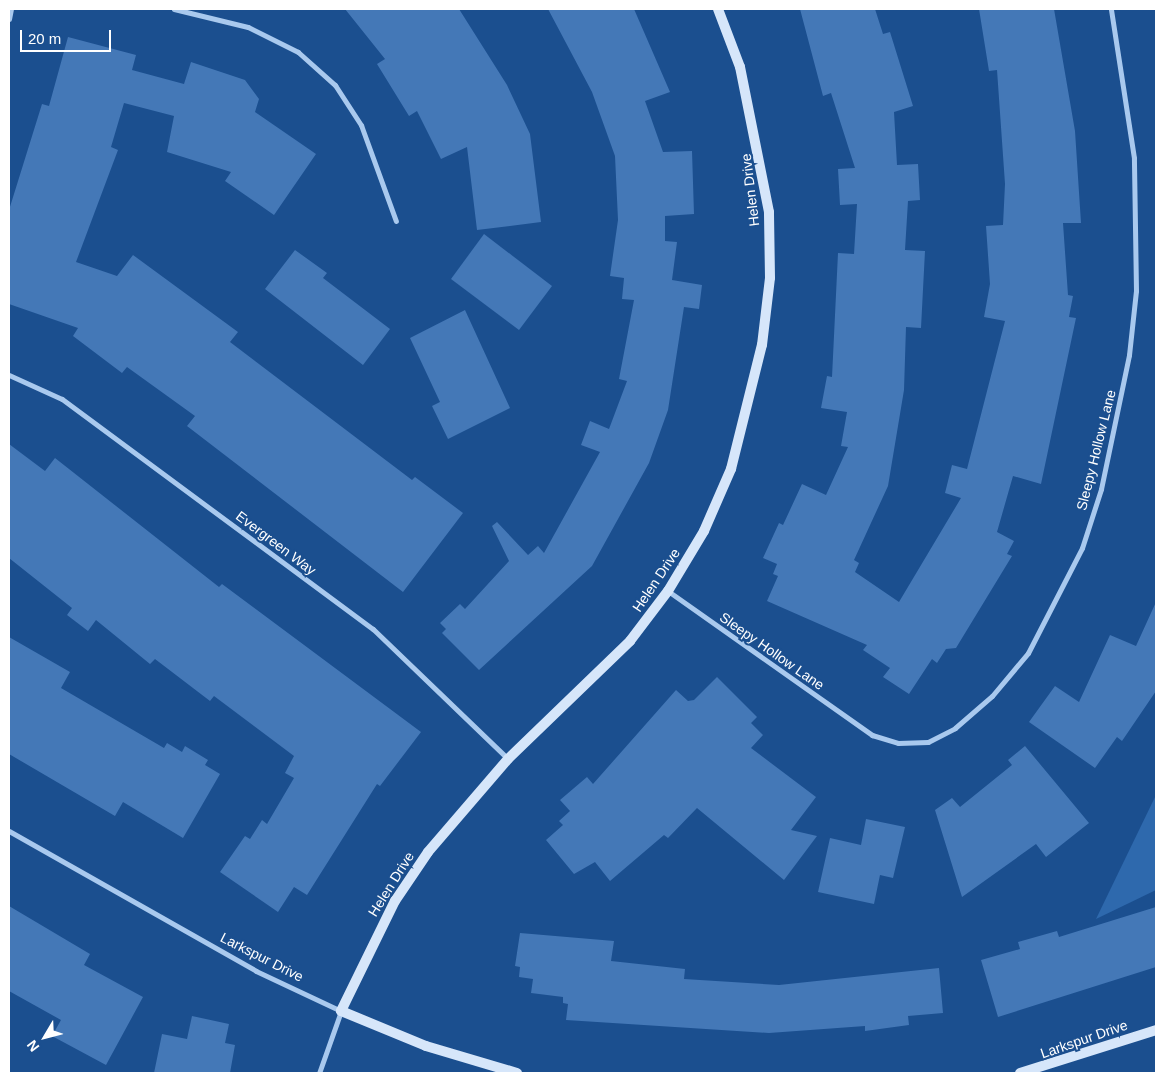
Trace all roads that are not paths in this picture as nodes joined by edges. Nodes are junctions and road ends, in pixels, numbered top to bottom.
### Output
1 (11, 9) edge
2 (174, 9) edge
3 (718, 9) edge
4 (1111, 9) edge
5 (9, 19) edge
6 (396, 221) dead end
7 (9, 374) edge
8 (668, 591) junction
9 (508, 759) junction
10 (9, 831) edge
11 (341, 1011) junction
12 (1156, 1030) edge
13 (1038, 1071) edge
14 (319, 1073) edge
15 (517, 1073) edge
16 (1020, 1073) edge

1 - 5 street
2 - 6 street
3 - 8 street, Helen Drive
4 - 8 street, Sleepy Hollow Lane
7 - 9 street, Evergreen Way
8 - 9 street, Helen Drive
9 - 11 street, Helen Drive
10 - 11 street, Larkspur Drive
11 - 14 street, Helen Drive
11 - 15 street, Larkspur Drive
12 - 13 street, Larkspur Drive
13 - 16 street, Larkspur Drive

